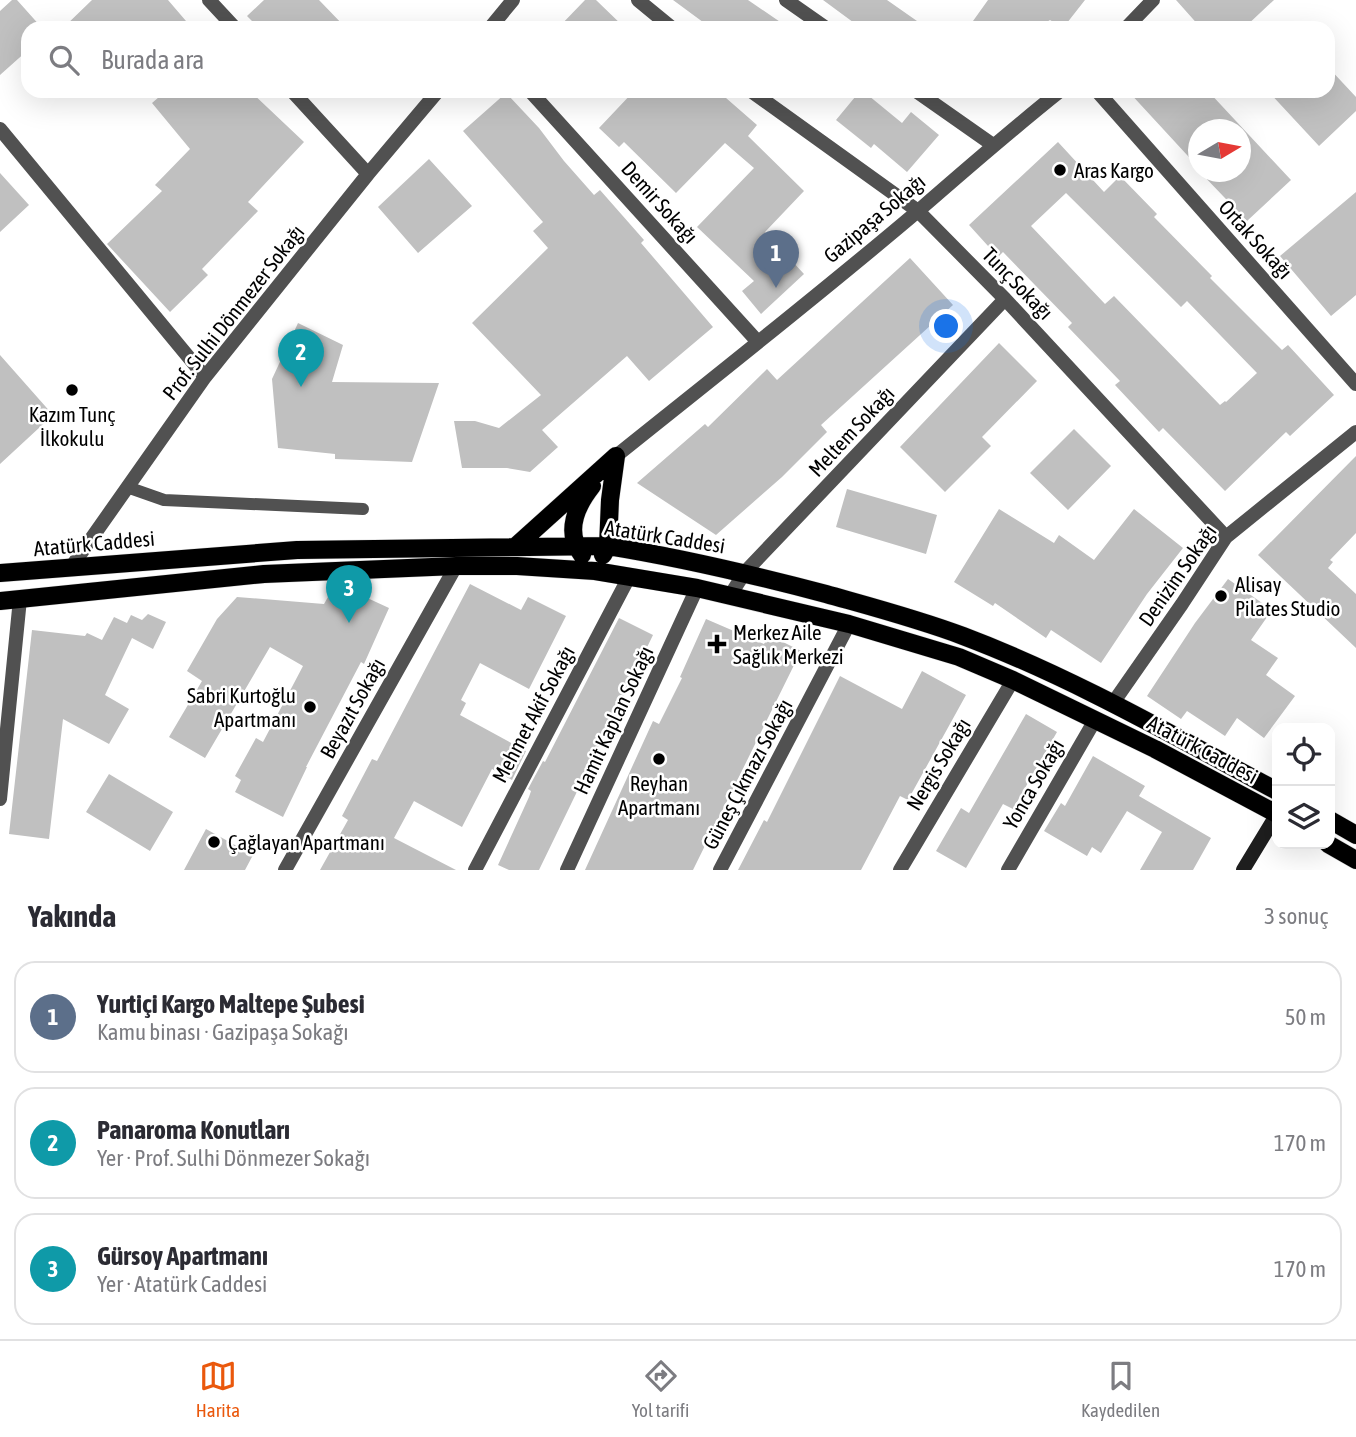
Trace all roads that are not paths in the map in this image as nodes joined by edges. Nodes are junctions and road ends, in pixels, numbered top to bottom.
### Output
1 (209, 0) edge
2 (513, 0) edge
3 (638, 0) edge
4 (786, 0) edge
5 (1153, 0) edge
6 (228, 21) edge
7 (496, 21) edge
8 (664, 21) edge
9 (816, 21) edge
10 (1133, 21) edge
11 (298, 98) edge
12 (432, 98) edge
13 (536, 98) edge
14 (761, 98) edge
15 (926, 98) edge
16 (1051, 98) edge
17 (1103, 98) edge
18 (0, 129) edge
19 (993, 145) junction
20 (368, 174) junction
21 (918, 211) junction
22 (1005, 299) junction
23 (758, 342) junction
24 (205, 377) junction
25 (1356, 384) edge
26 (1356, 432) edge
27 (617, 456) junction
28 (127, 487) junction
29 (363, 509) dead end
30 (1226, 537) junction
31 (515, 547) junction
32 (576, 547) junction
33 (608, 547) junction
34 (72, 566) junction
35 (456, 566) junction
36 (595, 571) junction
37 (745, 572) junction
38 (0, 573) edge
39 (629, 577) junction
40 (697, 588) junction
41 (731, 594) junction
42 (20, 599) junction
43 (0, 601) edge
44 (849, 624) junction
45 (1013, 680) junction
46 (1113, 703) junction
47 (1095, 720) junction
48 (1272, 788) edge
49 (0, 799) edge
50 (1272, 811) edge
51 (1272, 822) edge
52 (1335, 824) edge
53 (1356, 835) edge
54 (1335, 848) edge
55 (1356, 860) edge
56 (285, 870) edge
57 (475, 870) edge
58 (567, 870) edge
59 (720, 870) edge
60 (900, 870) edge
61 (1009, 870) edge
62 (1243, 870) edge

1 - 6 street
2 - 7 street
3 - 8 street
4 - 9 street
5 - 10 street
11 - 20 street
12 - 20 street, Prof. Sulhi Dönmezer Sokağı
13 - 23 street, Demir Sokağı
14 - 21 street, Tunç Sokağı
15 - 19 street
16 - 19 street, Gazipaşa Sokağı
17 - 25 street, Ortak Sokağı
18 - 24 street
19 - 21 street, Gazipaşa Sokağı
20 - 24 street, Prof. Sulhi Dönmezer Sokağı
21 - 22 street, Tunç Sokağı
21 - 23 street, Gazipaşa Sokağı
22 - 30 street, Tunç Sokağı
22 - 37 street, Meltem Sokağı
23 - 27 street, Gazipaşa Sokağı
24 - 28 street, Prof. Sulhi Dönmezer Sokağı
26 - 30 street, Denizim Sokağı
27 - 31 main road
27 - 32 main road
27 - 33 main road
28 - 29 lane
28 - 34 street, Prof. Sulhi Dönmezer Sokağı
30 - 46 street, Denizim Sokağı
31 - 32 main road, Atatürk Caddesi
31 - 34 main road, Atatürk Caddesi
32 - 33 main road, Atatürk Caddesi
32 - 36 main road
33 - 36 main road
33 - 37 main road, Atatürk Caddesi
34 - 38 main road, Atatürk Caddesi
35 - 36 main road, Atatürk Caddesi
35 - 42 main road, Atatürk Caddesi
35 - 56 street, Beyazıt Sokağı
36 - 39 main road, Atatürk Caddesi
37 - 41 street, Meltem Sokağı
37 - 46 main road, Atatürk Caddesi
39 - 40 main road, Atatürk Caddesi
39 - 57 street, Mehmet Akif Sokağı
40 - 41 main road, Atatürk Caddesi
40 - 58 street, Hamit Kaplan Sokağı
41 - 44 main road, Atatürk Caddesi
42 - 43 main road, Atatürk Caddesi
42 - 49 street
44 - 45 main road, Atatürk Caddesi
44 - 59 street, Güneş Çıkmazı Sokağı
45 - 47 main road, Atatürk Caddesi
45 - 60 street, Nergis Sokağı
46 - 48 main road, Atatürk Caddesi
47 - 50 main road, Atatürk Caddesi
47 - 61 street, Yonca Sokağı
51 - 62 street
52 - 53 main road
54 - 55 main road

